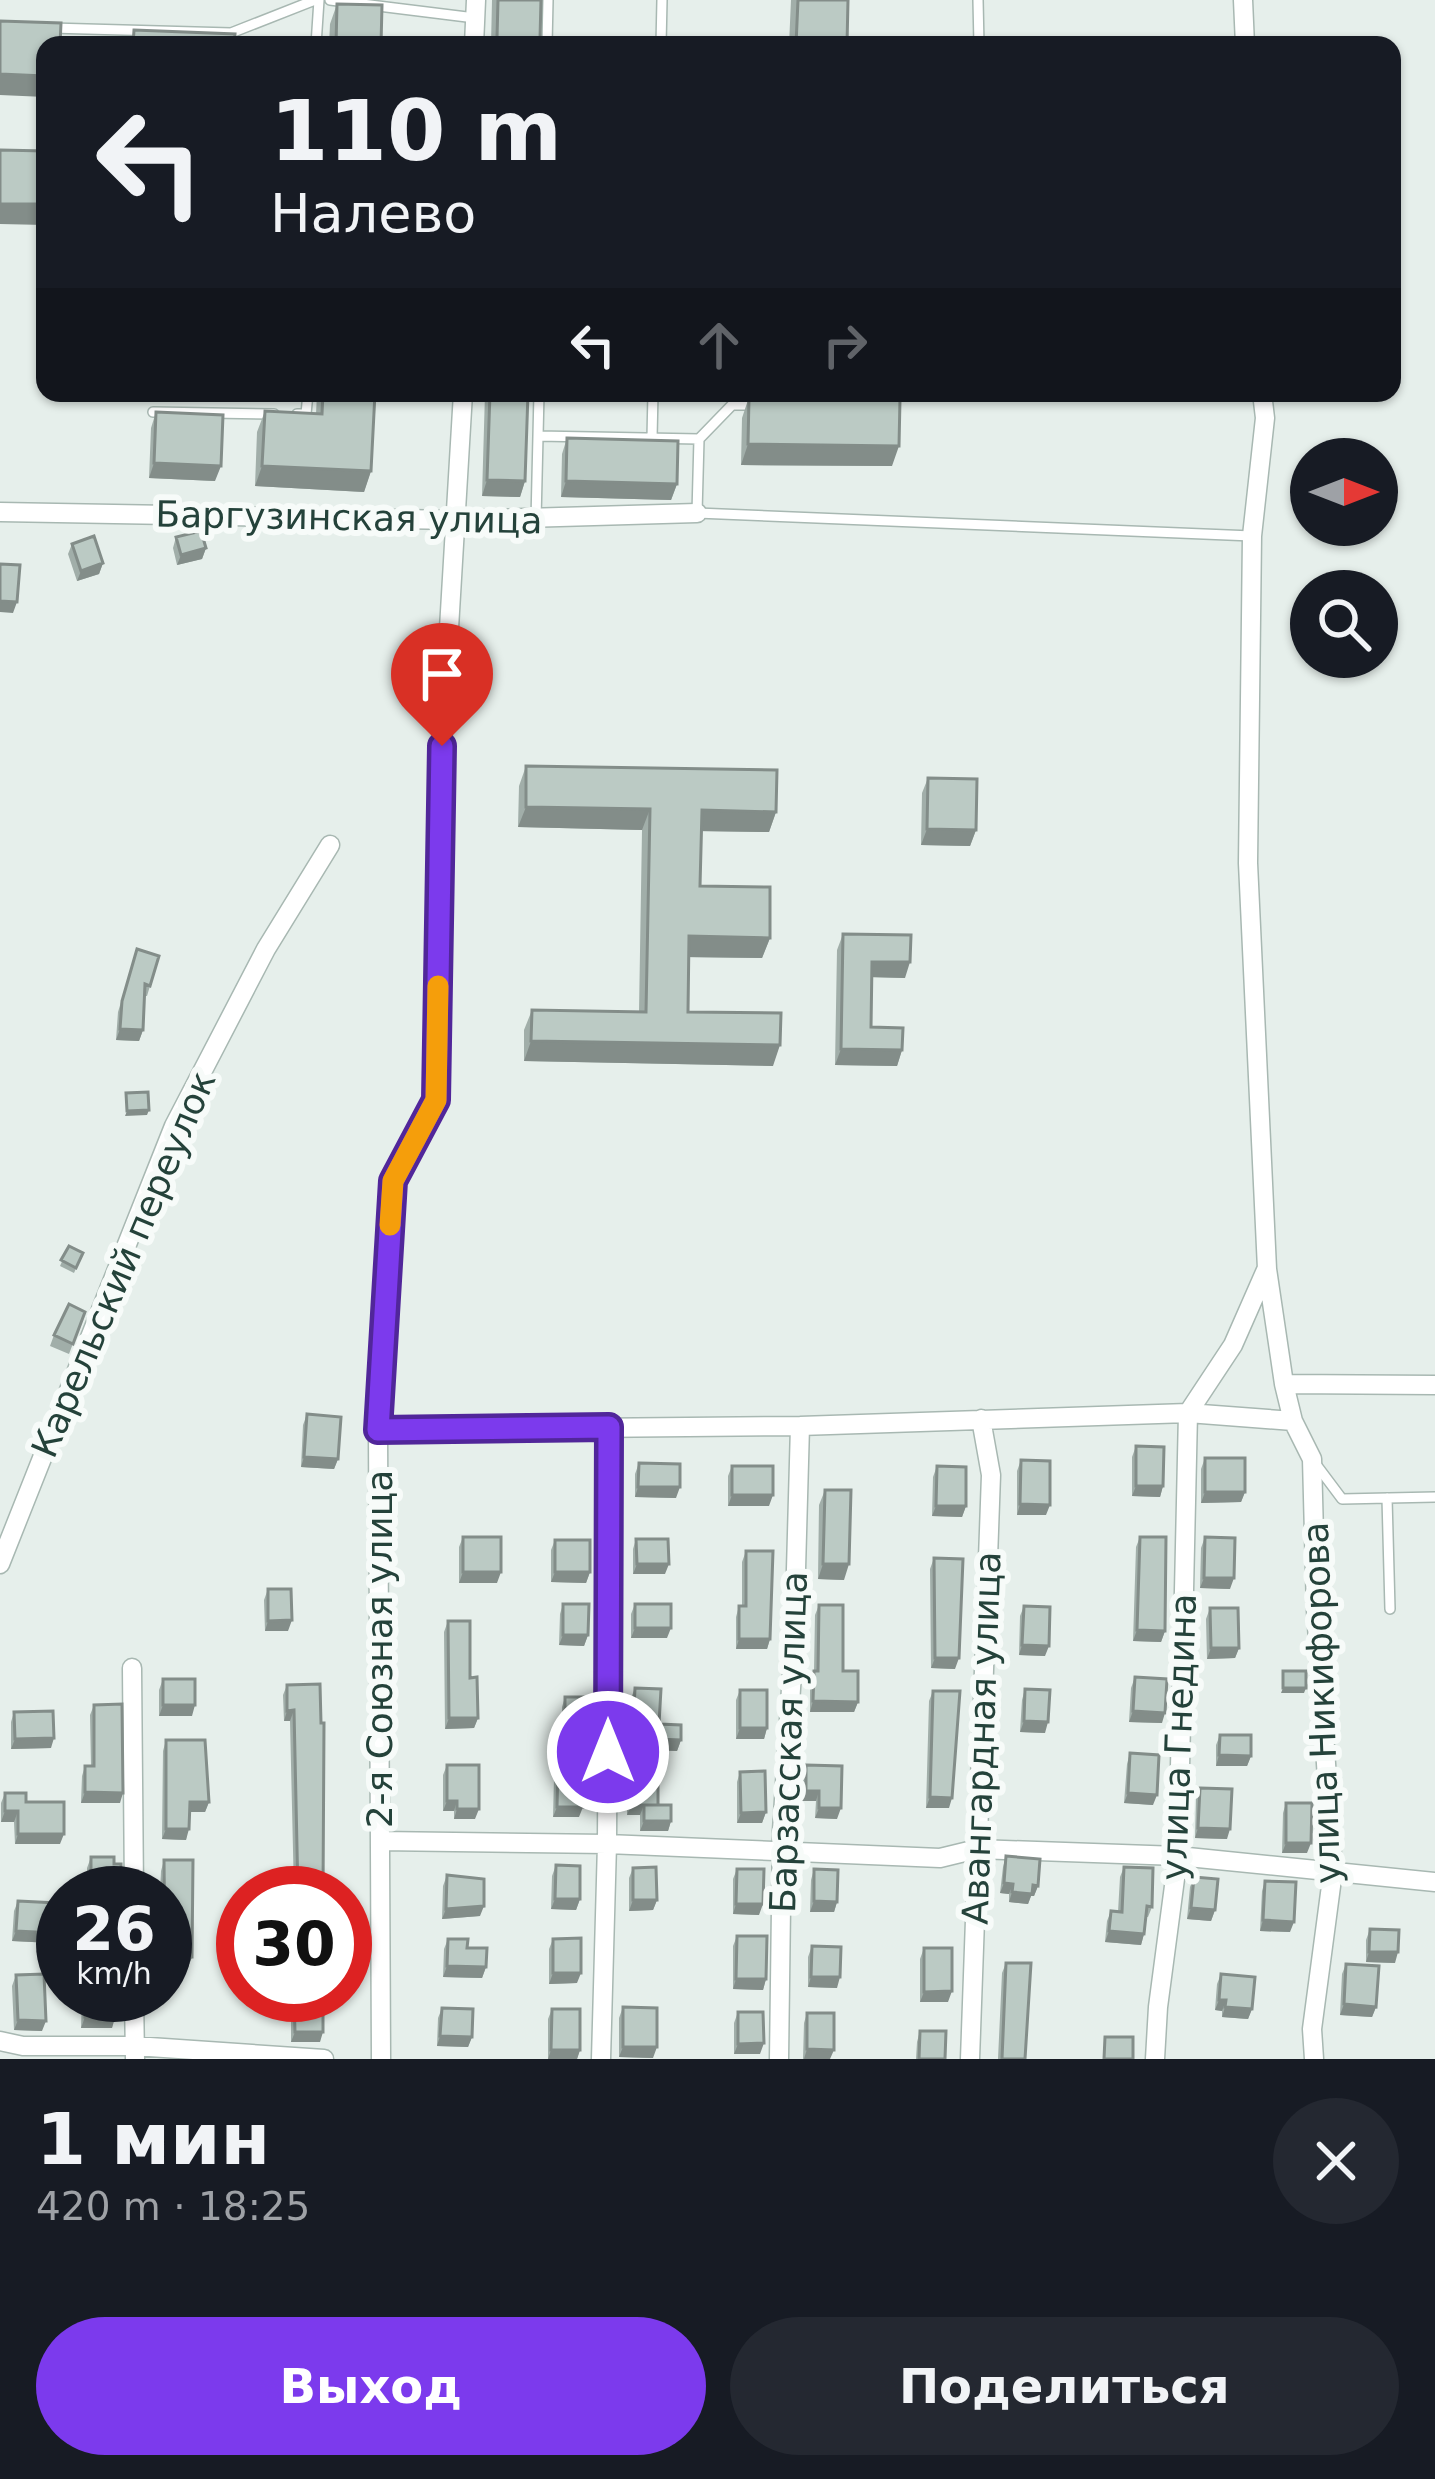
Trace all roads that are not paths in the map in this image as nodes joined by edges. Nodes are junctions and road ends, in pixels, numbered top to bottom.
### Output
1 (317, 0) edge
2 (330, 0) edge
3 (548, 0) edge
4 (662, 0) edge
5 (978, 0) edge
6 (1243, 0) edge
7 (476, 9) edge
8 (46, 28) edge
9 (316, 36) edge
10 (547, 36) edge
11 (661, 36) edge
12 (979, 36) edge
13 (1245, 36) edge
14 (308, 402) edge
15 (463, 402) edge
16 (539, 402) edge
17 (653, 402) edge
18 (1263, 402) edge
19 (775, 405) edge
20 (153, 412) edge
21 (538, 436) junction
22 (652, 438) junction
23 (699, 439) junction
24 (0, 512) edge
25 (697, 512) junction
26 (456, 520) junction
27 (536, 520) junction
28 (1252, 536) junction
29 (330, 845) dead end
30 (1267, 1269) junction
31 (1284, 1384) junction
32 (1435, 1385) edge
33 (1188, 1413) junction
34 (981, 1419) junction
35 (1293, 1421) junction
36 (800, 1426) junction
37 (609, 1427) junction
38 (378, 1430) junction
39 (1312, 1459) junction
40 (1387, 1498) junction
41 (1435, 1498) edge
42 (0, 1564) edge
43 (1390, 1610) dead end
44 (132, 1668) dead end
45 (380, 1841) junction
46 (607, 1844) junction
47 (976, 1849) junction
48 (781, 1853) junction
49 (1178, 1856) junction
50 (134, 1866) edge
51 (1333, 1871) junction
52 (1435, 1882) edge
53 (134, 2022) edge
54 (0, 2041) edge
55 (135, 2052) edge
56 (324, 2059) edge
57 (381, 2059) edge
58 (601, 2059) edge
59 (779, 2059) edge
60 (970, 2059) edge
61 (1155, 2059) edge
62 (1314, 2059) edge

1 - 8 lane
1 - 9 lane
2 - 7 lane
3 - 10 lane
4 - 11 lane
5 - 12 lane
6 - 13 street
14 - 20 lane
15 - 26 street, 2-я Союзная улица
16 - 21 lane
17 - 22 lane
18 - 28 street, улица Никифорова
19 - 23 lane
21 - 22 lane
21 - 27 lane
22 - 23 lane
23 - 25 lane
24 - 26 street, Баргузинская улица
25 - 27 street, Баргузинская улица
25 - 28 lane
26 - 27 street, Баргузинская улица
26 - 38 street, 2-я Союзная улица
28 - 30 street, улица Никифорова
29 - 42 street, Карельский переулок
30 - 31 street, улица Никифорова
30 - 33 street
31 - 32 street
31 - 35 street, улица Никифорова
33 - 34 street
33 - 35 street
33 - 49 street, улица Гнедина
34 - 36 street
34 - 47 street, Авангардная улица
35 - 39 street, улица Никифорова
36 - 37 street
36 - 48 street, Барзасская улица
37 - 38 street
37 - 46 street
38 - 45 street, 2-я Союзная улица
39 - 40 lane
39 - 51 street, улица Никифорова
40 - 41 lane
40 - 43 lane
44 - 50 street
45 - 46 street
45 - 57 street, 2-я Союзная улица
46 - 48 street
46 - 58 street
47 - 48 street
47 - 49 street
47 - 60 street, Авангардная улица
48 - 59 street, Барзасская улица
49 - 51 street
49 - 61 street, улица Гнедина
51 - 52 street
51 - 62 street, улица Никифорова
53 - 55 street
54 - 55 street
55 - 56 street

